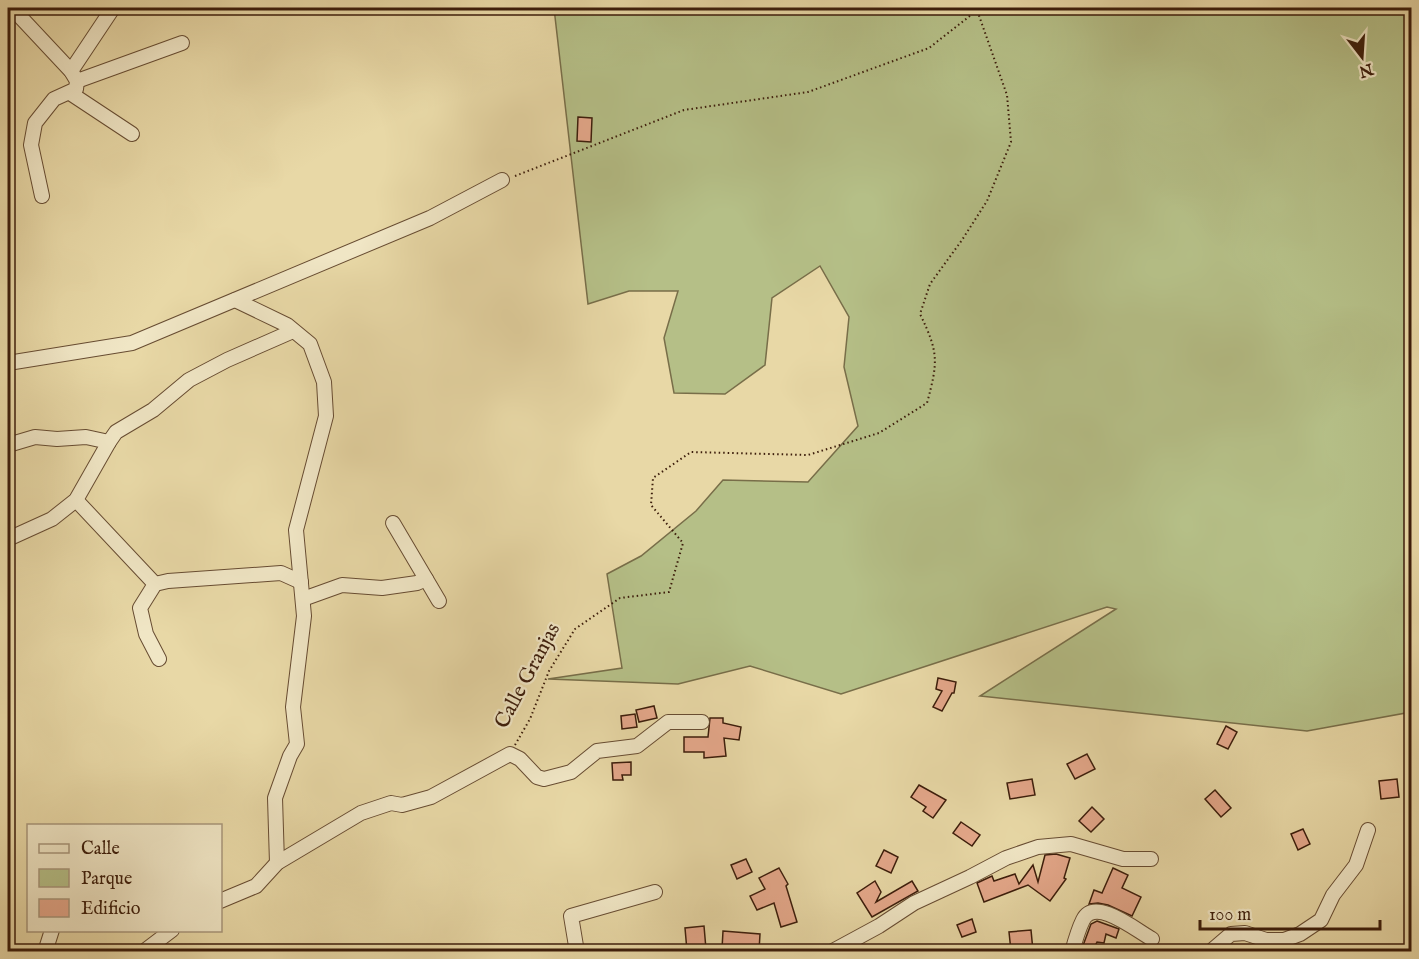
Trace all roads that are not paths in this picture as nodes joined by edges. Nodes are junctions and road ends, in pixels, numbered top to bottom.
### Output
1 (12, 8) edge
2 (112, 8) edge
3 (182, 43) dead end
4 (73, 82) junction
5 (132, 134) dead end
6 (502, 180) road end
7 (42, 196) dead end
8 (235, 300) junction
9 (293, 331) junction
10 (8, 363) edge
11 (109, 442) junction
12 (8, 445) edge
13 (76, 500) junction
14 (393, 523) dead end
15 (8, 539) edge
16 (426, 579) junction
17 (302, 582) junction
18 (155, 584) junction
19 (303, 599) junction
20 (439, 601) dead end
21 (159, 659) dead end
22 (702, 722) dead end
23 (1368, 830) dead end
24 (1151, 859) dead end
25 (277, 863) junction
26 (655, 892) dead end
27 (222, 900) edge
28 (51, 932) edge
29 (169, 932) edge
30 (1152, 939) dead end
31 (45, 951) edge
32 (143, 951) edge
33 (577, 951) edge
34 (831, 951) edge
35 (1072, 951) edge
36 (1210, 951) edge

1 - 4 street
2 - 4 street
3 - 4 street
4 - 5 street
4 - 7 street
6 - 8 street
8 - 9 street
8 - 10 street
9 - 11 street
9 - 17 street
11 - 12 street
11 - 13 street
13 - 15 street
13 - 18 street
14 - 16 street
16 - 19 street
16 - 20 street
17 - 18 street
17 - 19 street
18 - 21 street
19 - 25 street
22 - 25 street, Calle Granjas
23 - 36 street
24 - 34 street
25 - 27 street, Calle Granjas
26 - 33 street
28 - 31 street
29 - 32 street
30 - 35 street

